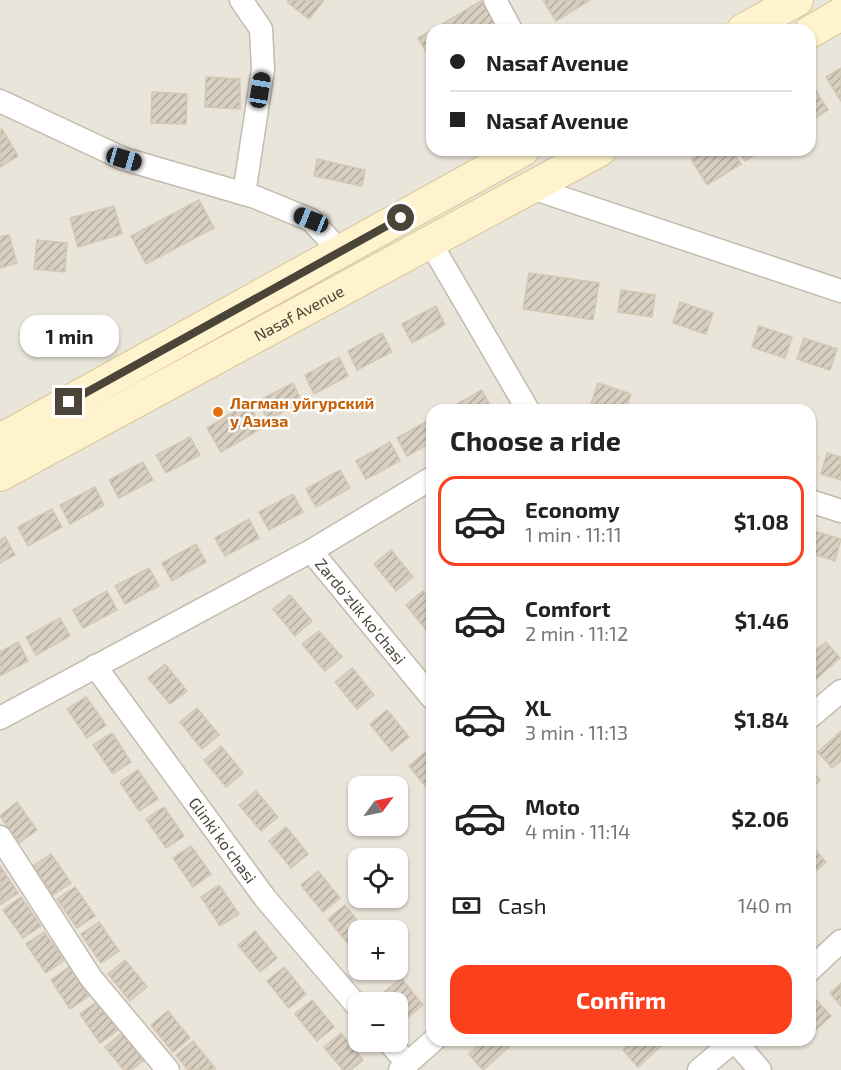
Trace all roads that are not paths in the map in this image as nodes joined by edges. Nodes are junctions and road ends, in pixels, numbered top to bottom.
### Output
1 (241, 0) edge
2 (495, 0) edge
3 (796, 0) edge
4 (841, 14) edge
5 (508, 24) edge
6 (754, 24) edge
7 (816, 29) edge
8 (0, 101) edge
9 (512, 156) edge
10 (589, 156) edge
11 (532, 188) junction
12 (244, 194) junction
13 (430, 242) junction
14 (340, 251) junction
15 (841, 291) edge
16 (524, 404) edge
17 (0, 440) edge
18 (0, 475) edge
19 (426, 482) edge
20 (816, 503) edge
21 (841, 511) edge
22 (311, 551) junction
23 (95, 666) junction
24 (841, 690) edge
25 (426, 691) edge
26 (816, 712) edge
27 (0, 718) edge
28 (0, 837) edge
29 (841, 941) edge
30 (816, 964) edge
31 (348, 995) edge
32 (428, 1046) edge
33 (727, 1046) edge
34 (739, 1046) edge
35 (394, 1052) edge
36 (403, 1067) edge
37 (168, 1070) edge
38 (699, 1070) edge
39 (760, 1070) edge

1 - 12 street
2 - 5 street
3 - 6 main road
4 - 7 main road
8 - 12 street
9 - 14 main road, Nasaf Avenue
10 - 11 main road, Nasaf Avenue
11 - 13 main road, Nasaf Avenue
11 - 15 street
12 - 14 street
13 - 16 street
13 - 18 main road, Nasaf Avenue
14 - 17 main road, Nasaf Avenue
19 - 22 street
20 - 21 street
22 - 23 street
22 - 25 street, Zardo'zlik ko'chasi
23 - 27 street
23 - 31 street, Glinki ko'chasi
24 - 26 street
28 - 37 street
29 - 30 street
32 - 36 street
33 - 38 street
34 - 39 street
35 - 36 street

